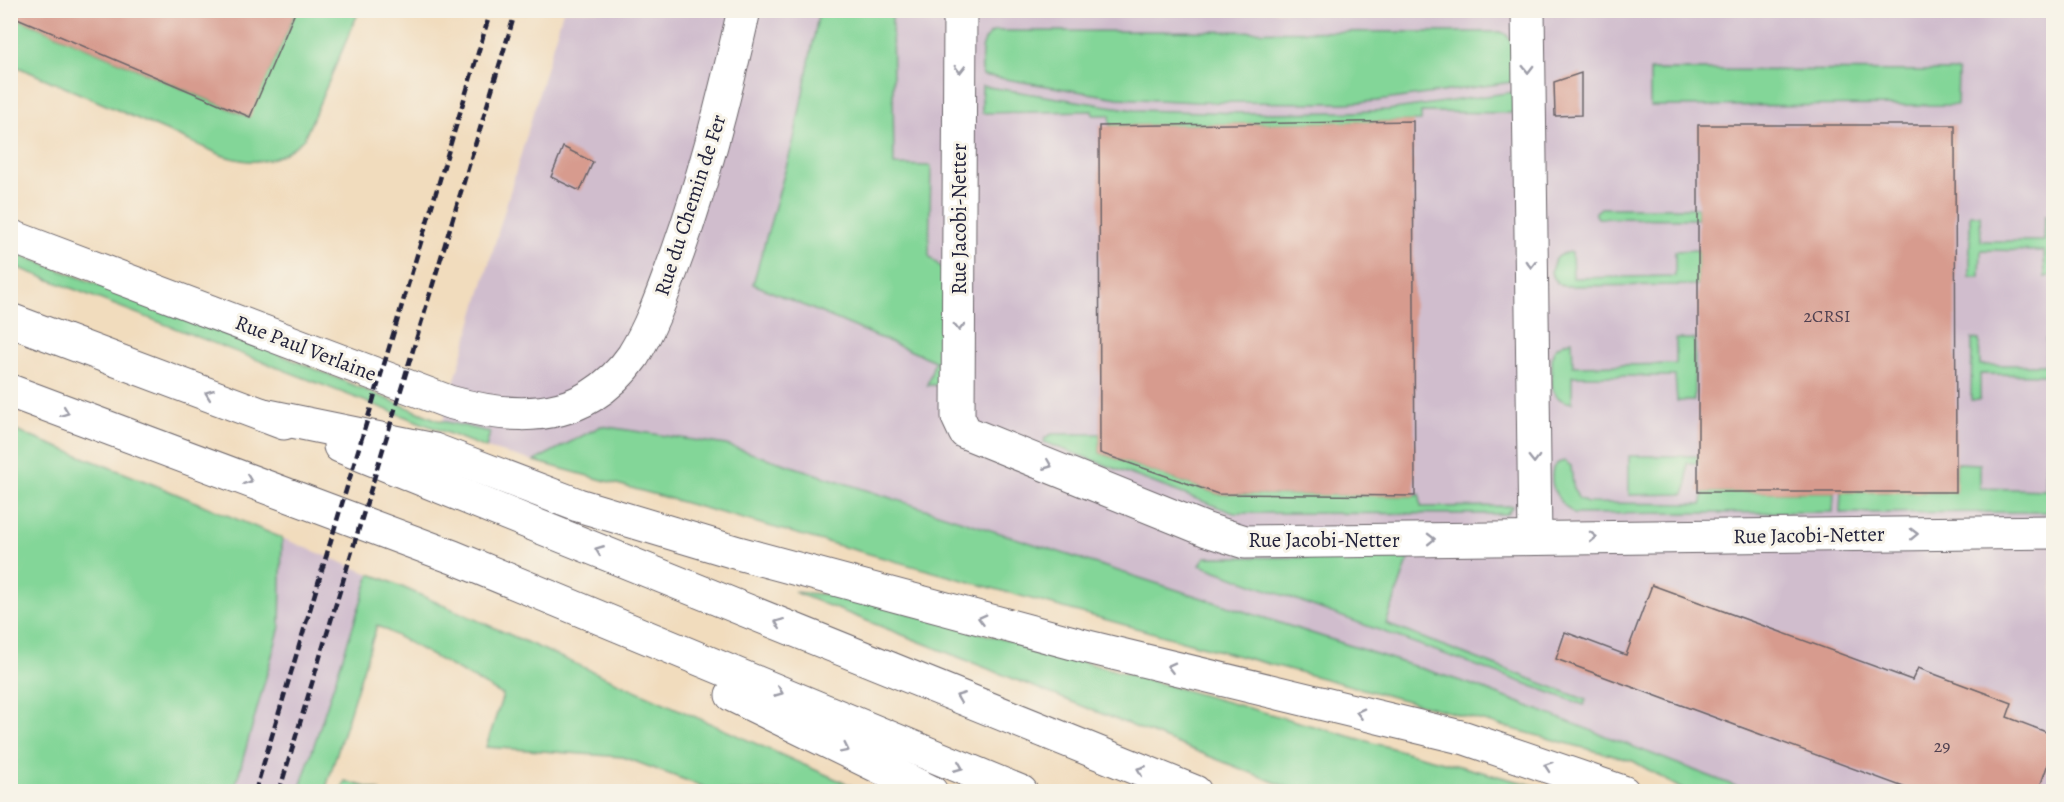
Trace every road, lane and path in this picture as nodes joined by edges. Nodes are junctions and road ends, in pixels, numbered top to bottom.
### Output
1 (744, 10) edge
2 (960, 10) edge
3 (1528, 10) edge
4 (10, 236) edge
5 (10, 320) edge
6 (605, 386) joint
7 (10, 391) edge
8 (263, 415) junction
9 (2054, 532) edge
10 (1535, 538) junction
11 (453, 557) junction
12 (931, 792) edge
13 (1021, 792) edge
14 (1195, 792) edge
15 (1623, 792) edge

1 - 6 main road, Rue du Chemin de Fer
2 -> 10 main road, Rue Jacobi-Netter
3 -> 10 main road
4 - 6 main road, Rue Paul Verlaine
8 -> 5 main road
7 -> 11 main road
14 -> 8 main road
15 -> 8 main road
10 -> 9 main road, Rue Jacobi-Netter
11 -> 12 main road
11 -> 13 main road

